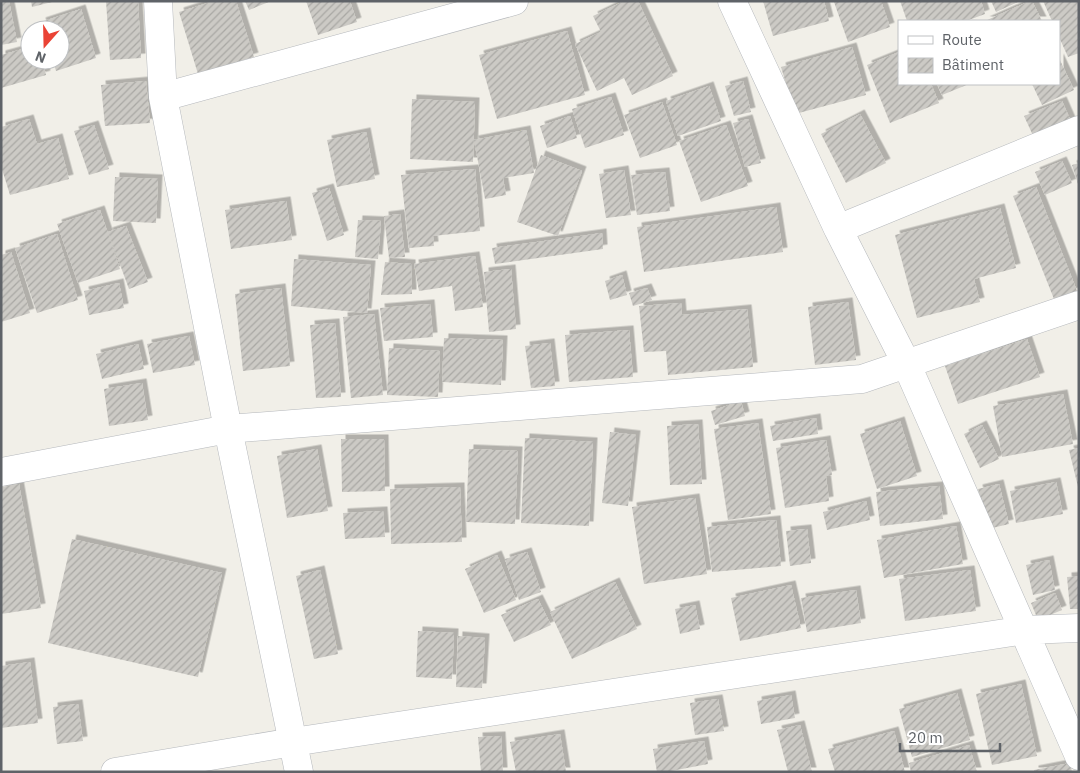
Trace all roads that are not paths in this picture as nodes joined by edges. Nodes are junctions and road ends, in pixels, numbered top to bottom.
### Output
1 (158, 1) edge
2 (514, 1) edge
3 (732, 1) edge
4 (164, 97) junction
5 (1079, 130) edge
6 (838, 229) junction
7 (1079, 305) edge
8 (906, 362) junction
9 (228, 429) junction
10 (1, 472) edge
11 (1079, 628) edge
12 (1025, 630) junction
13 (294, 742) junction
14 (1079, 756) edge
15 (115, 772) edge
16 (299, 772) edge

1 - 4 street
2 - 4 street
3 - 6 street
4 - 9 street
5 - 6 street
6 - 8 street
7 - 8 street
8 - 9 street
8 - 12 street
9 - 10 street
9 - 13 street
11 - 12 street
12 - 13 street
12 - 14 street
13 - 15 street
13 - 16 street

